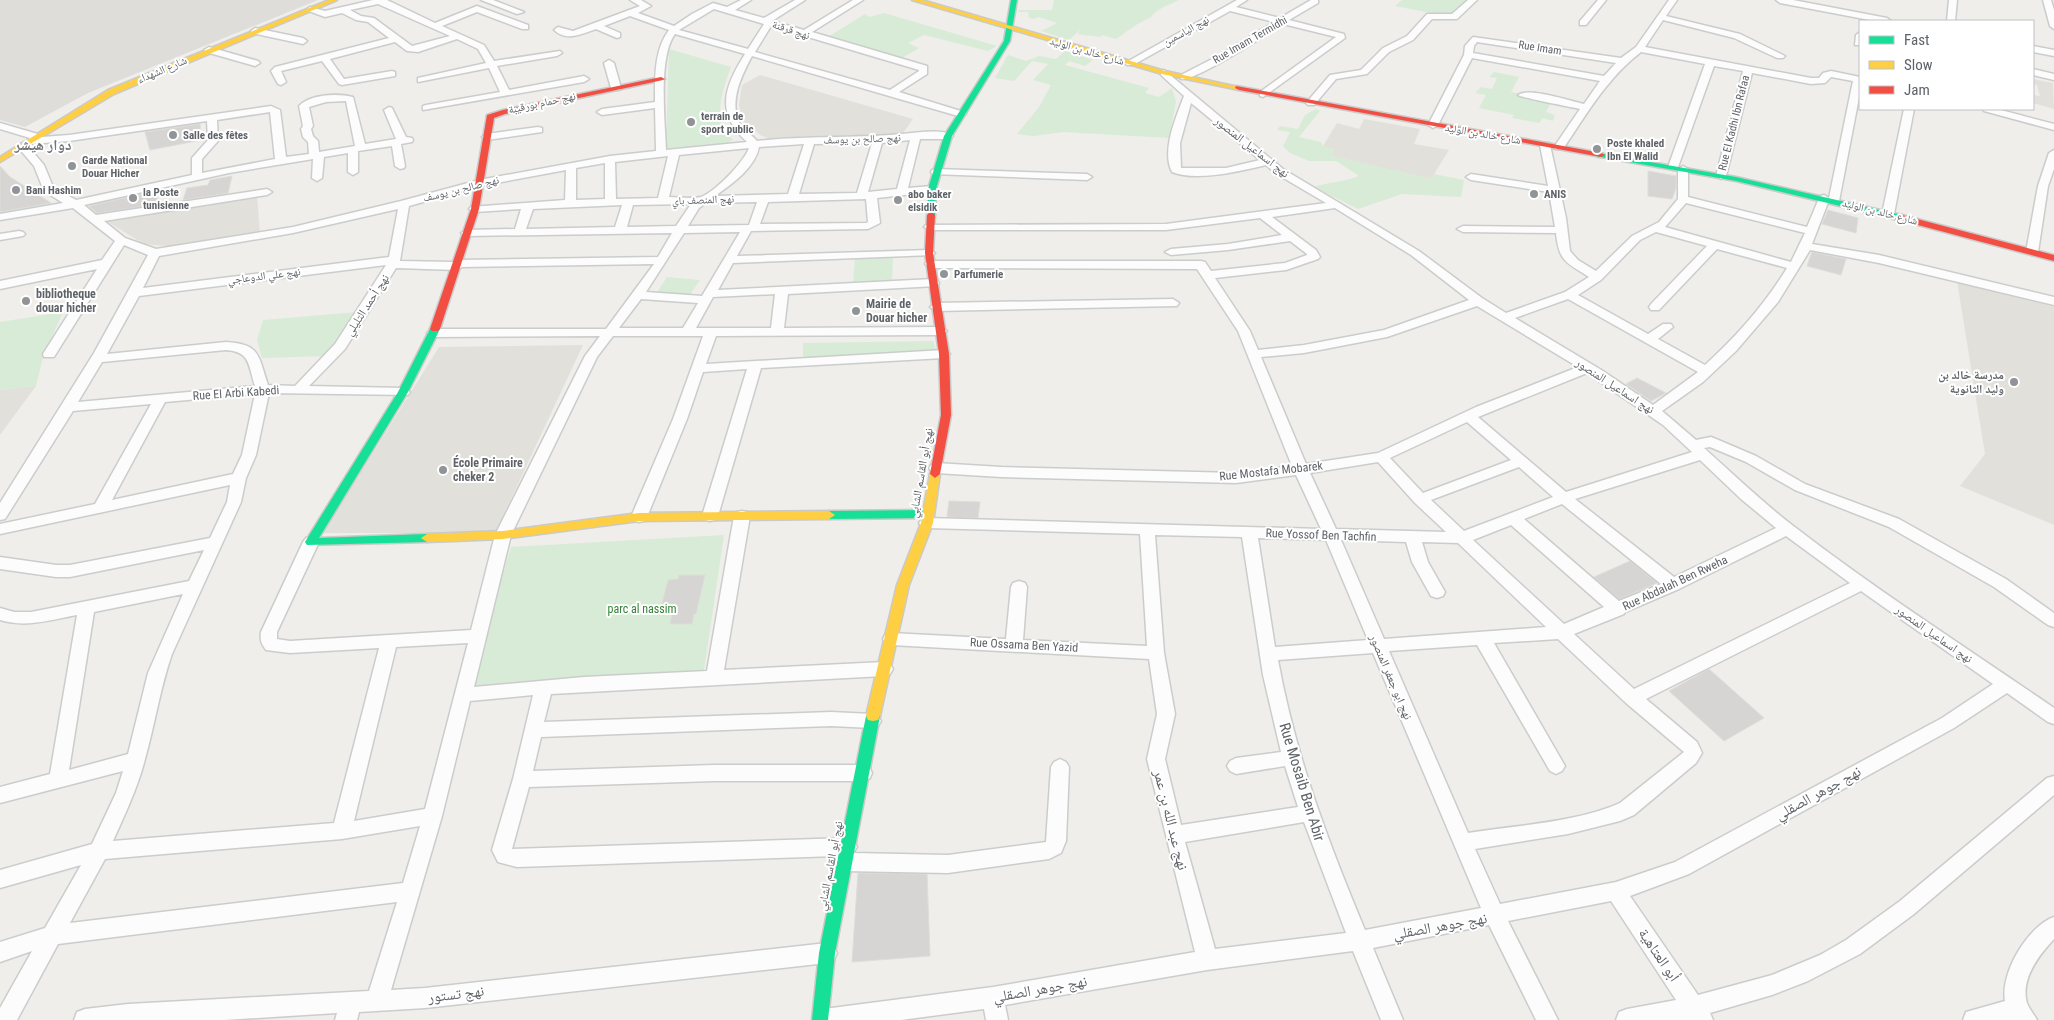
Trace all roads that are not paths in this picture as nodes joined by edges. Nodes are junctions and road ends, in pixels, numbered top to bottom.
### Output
1 (334, 0) edge
2 (381, 0) edge
3 (485, 0) edge
4 (634, 0) edge
5 (747, 0) edge
6 (801, 0) edge
7 (859, 0) edge
8 (915, 0) edge
9 (1014, 0) edge
10 (1243, 0) edge
11 (1315, 0) edge
12 (1473, 0) edge
13 (1602, 0) edge
14 (1673, 0) edge
15 (1780, 0) edge
16 (1953, 0) edge
17 (2047, 0) edge
18 (712, 3) edge
19 (1230, 8) junction
20 (310, 10) junction
21 (343, 10) junction
22 (728, 10) junction
23 (520, 12) dead end
24 (630, 13) junction
25 (1661, 17) junction
26 (1866, 19) edge
27 (1951, 20) edge
28 (767, 22) junction
29 (1282, 22) junction
30 (1583, 23) dead end
31 (434, 26) junction
32 (597, 26) junction
33 (2054, 26) edge
34 (525, 27) dead end
35 (1009, 29) junction
36 (558, 30) dead end
37 (674, 30) junction
38 (255, 31) junction
39 (617, 34) dead end
40 (803, 34) junction
41 (458, 36) junction
42 (396, 39) junction
43 (303, 41) dead end
44 (1639, 49) junction
45 (2034, 49) edge
46 (210, 50) junction
47 (751, 52) junction
48 (557, 53) dead end
49 (2054, 53) edge
50 (1469, 55) junction
51 (1780, 56) dead end
52 (324, 58) junction
53 (1623, 61) junction
54 (1710, 62) junction
55 (255, 63) dead end
56 (609, 63) dead end
57 (1130, 63) junction
58 (493, 64) junction
59 (1748, 69) junction
60 (2034, 72) edge
61 (1164, 73) junction
62 (392, 74) dead end
63 (1184, 77) junction
64 (2054, 77) edge
65 (584, 79) dead end
66 (661, 79) junction
67 (1606, 79) junction
68 (1859, 79) edge
69 (421, 80) dead end
70 (281, 82) dead end
71 (616, 88) junction
72 (891, 93) junction
73 (506, 94) junction
74 (1263, 94) junction
75 (1189, 96) junction
76 (1523, 96) dead end
77 (1311, 103) junction
78 (661, 104) junction
79 (426, 108) dead end
80 (1586, 108) junction
81 (389, 110) dead end
82 (1909, 110) edge
83 (1991, 110) edge
84 (602, 112) dead end
85 (961, 114) junction
86 (212, 118) junction
87 (1433, 125) junction
88 (0, 126) edge
89 (2054, 126) edge
90 (538, 130) dead end
91 (916, 136) junction
92 (948, 136) junction
93 (487, 137) junction
94 (878, 140) junction
95 (30, 141) junction
96 (402, 141) junction
97 (810, 141) junction
98 (754, 143) junction
99 (1545, 145) junction
100 (1559, 147) junction
101 (357, 149) junction
102 (674, 152) junction
103 (661, 153) junction
104 (2054, 153) edge
105 (317, 156) junction
106 (610, 159) junction
107 (0, 160) edge
108 (281, 162) junction
109 (1267, 162) junction
110 (400, 166) dead end
111 (571, 166) junction
112 (1678, 168) junction
113 (353, 172) dead end
114 (936, 172) junction
115 (197, 176) junction
116 (1721, 176) junction
117 (1087, 177) dead end
118 (1471, 177) dead end
119 (317, 178) dead end
120 (480, 183) junction
121 (2049, 187) edge
122 (932, 189) junction
123 (1555, 190) junction
124 (902, 191) junction
125 (267, 192) dead end
126 (866, 195) junction
127 (764, 198) junction
128 (792, 198) junction
129 (1683, 199) junction
130 (706, 200) junction
131 (1829, 200) junction
132 (663, 201) junction
133 (611, 202) junction
134 (629, 202) junction
135 (570, 203) junction
136 (75, 204) junction
137 (404, 204) junction
138 (1336, 205) junction
139 (528, 206) junction
140 (474, 209) junction
141 (1888, 214) junction
142 (1263, 215) junction
143 (0, 217) edge
144 (94, 219) junction
145 (930, 227) junction
146 (750, 228) junction
147 (1655, 228) junction
148 (680, 229) junction
149 (1463, 229) dead end
150 (620, 230) junction
151 (1562, 230) junction
152 (1811, 231) junction
153 (467, 233) junction
154 (519, 233) junction
155 (19, 234) dead end
156 (0, 237) edge
157 (1292, 237) junction
158 (121, 240) junction
159 (1715, 244) junction
160 (1170, 245) junction
161 (1805, 246) junction
162 (2032, 252) junction
163 (155, 253) junction
164 (930, 258) junction
165 (2054, 258) edge
166 (662, 260) junction
167 (730, 260) junction
168 (393, 262) junction
169 (107, 263) junction
170 (458, 265) junction
171 (1794, 266) junction
172 (1208, 275) junction
173 (1597, 277) junction
174 (933, 283) junction
175 (0, 285) edge
176 (782, 290) junction
177 (135, 293) junction
178 (638, 295) junction
179 (1569, 295) junction
180 (706, 297) junction
181 (1478, 301) junction
182 (2054, 301) edge
183 (1173, 303) dead end
184 (936, 307) junction
185 (1655, 307) dead end
186 (1506, 317) junction
187 (1667, 327) dead end
188 (941, 331) junction
189 (611, 332) junction
190 (687, 332) junction
191 (711, 332) junction
192 (777, 332) junction
193 (433, 333) junction
194 (1649, 339) junction
195 (49, 354) dead end
196 (944, 354) junction
197 (1254, 354) junction
198 (97, 359) junction
199 (756, 365) junction
200 (698, 368) junction
201 (1588, 368) junction
202 (1706, 371) junction
203 (263, 389) junction
204 (298, 389) junction
205 (402, 392) junction
206 (161, 398) junction
207 (70, 407) junction
208 (1653, 411) junction
209 (1468, 416) junction
210 (1697, 449) junction
211 (1381, 457) junction
212 (1521, 461) junction
213 (936, 468) junction
214 (1301, 470) junction
215 (240, 478) junction
216 (1564, 498) junction
217 (1420, 499) junction
218 (100, 508) junction
219 (0, 515) edge
220 (710, 516) junction
221 (742, 516) junction
222 (639, 517) junction
223 (1512, 517) junction
224 (927, 519) junction
225 (0, 529) edge
226 (1787, 529) junction
227 (1147, 530) junction
228 (1249, 532) junction
229 (503, 535) junction
230 (1332, 536) junction
231 (1412, 536) junction
232 (1462, 538) junction
233 (215, 542) junction
234 (311, 542) junction
235 (0, 563) edge
236 (1862, 584) junction
237 (1673, 585) junction
238 (195, 586) junction
239 (1019, 587) dead end
240 (1437, 592) dead end
241 (86, 608) junction
242 (1618, 610) junction
243 (0, 614) edge
244 (2054, 621) edge
245 (1562, 632) junction
246 (479, 636) junction
247 (891, 638) junction
248 (1482, 638) junction
249 (389, 641) junction
250 (1014, 644) junction
251 (1378, 646) junction
252 (1156, 653) junction
253 (1268, 654) junction
254 (884, 669) junction
255 (714, 678) junction
256 (2007, 684) junction
257 (544, 687) junction
258 (463, 695) junction
259 (1632, 698) junction
260 (2054, 717) edge
261 (872, 721) junction
262 (534, 730) junction
263 (1292, 758) junction
264 (136, 760) junction
265 (1236, 766) dead end
266 (1556, 766) dead end
267 (1060, 768) dead end
268 (863, 773) junction
269 (58, 779) junction
270 (522, 779) junction
271 (2054, 784) edge
272 (0, 795) edge
273 (1310, 813) junction
274 (433, 816) junction
275 (342, 831) junction
276 (1174, 836) junction
277 (1462, 842) junction
278 (99, 851) junction
279 (845, 854) junction
280 (0, 880) edge
281 (409, 891) junction
282 (1616, 891) junction
283 (1495, 916) junction
284 (2054, 926) edge
285 (53, 935) junction
286 (1360, 941) junction
287 (0, 952) edge
288 (827, 953) junction
289 (1207, 960) junction
290 (993, 997) junction
291 (377, 1001) junction
292 (349, 1011) edge
293 (286, 1013) edge
294 (1698, 1014) edge
295 (2021, 1014) edge
296 (5, 1020) edge
297 (84, 1020) edge
298 (820, 1020) edge
299 (824, 1020) edge
300 (997, 1020) edge
301 (1392, 1020) edge
302 (1547, 1020) edge
303 (1627, 1020) edge
304 (1974, 1020) edge

1 - 20 street, شارع الشهداء
2 - 21 street
2 - 31 street
3 - 23 street
4 - 24 street
5 - 22 street
6 - 28 street
7 - 40 street
8 - 35 street, شارع خالد بن الوليد
9 - 35 street, نهج أبو القاسم الشابي
10 - 19 street, نهج الياسمين
11 - 29 street, Rue Imam Termidhi
12 - 77 street
13 - 30 street
14 - 25 street
15 - 26 street
16 - 27 street
17 - 33 street
18 - 22 street, نهج قرقنة
18 - 37 street, نهج قرقنة
19 - 29 street
19 - 57 street, نهج الياسمين
20 - 21 street
20 - 38 street, شارع الشهداء
21 - 42 street
22 - 28 street, نهج قرقنة
24 - 32 street
24 - 37 street
25 - 44 street
25 - 51 street
28 - 40 street, نهج قرقنة
28 - 47 street
29 - 63 street, Rue Imam Termidhi
29 - 74 street
31 - 34 street
31 - 41 street
32 - 36 street
32 - 39 street
35 - 57 street, شارع خالد بن الوليد
35 - 85 street, نهج أبو القاسم الشابي
37 - 47 street
37 - 66 street, نهج قرقنة
38 - 43 street
38 - 46 street, شارع الشهداء
40 - 72 street, نهج قرقنة
41 - 42 street
41 - 58 street
42 - 52 street
44 - 53 street
44 - 54 street
45 - 49 street
46 - 55 street
46 - 95 street, شارع الشهداء
47 - 72 street
47 - 98 street
48 - 58 street
50 - 53 street, Rue Imam
50 - 67 street, Rue Imam
50 - 87 street, Rue Imam
52 - 62 street
52 - 70 street
53 - 67 street
54 - 59 street
54 - 112 street
56 - 71 street
57 - 61 street, شارع خالد بن الوليد
58 - 69 street
58 - 73 street
59 - 68 street
59 - 116 street, Rue El Kadhi Ibn Rafaa
60 - 64 street
61 - 63 street, شارع خالد بن الوليد
61 - 75 street, نهج اسماعيل المنصور
63 - 74 street, شارع خالد بن الوليد
65 - 73 street
66 - 71 street, نهج حمام بورقيبة
66 - 78 street, نهج قرقنة
67 - 80 street
68 - 131 street
71 - 93 street, نهج حمام بورقيبة
72 - 85 street
73 - 79 street
74 - 77 street, شارع خالد بن الوليد
75 - 109 street, نهج اسماعيل المنصور
75 - 109 street
76 - 80 street
77 - 87 street, شارع خالد بن الوليد
78 - 84 street
78 - 103 street, نهج قرقنة
80 - 100 street
81 - 96 street
82 - 141 street
83 - 89 street
85 - 92 street, نهج أبو القاسم الشابي
86 - 95 street
86 - 108 street
86 - 115 street
87 - 99 street, شارع خالد بن الوليد
88 - 95 street
90 - 93 street
91 - 92 street, نهج صالح بن يوسف
91 - 94 street, نهج صالح بن يوسف
91 - 124 street
92 - 114 street, نهج أبو القاسم الشابي
93 - 120 street, نهج حمام بورقيبة
94 - 97 street, نهج صالح بن يوسف
94 - 126 street
95 - 107 street, شارع الشهداء
95 - 136 street
96 - 101 street
96 - 110 street
97 - 98 street, نهج صالح بن يوسف
97 - 128 street
98 - 102 street, نهج صالح بن يوسف
98 - 130 street
99 - 100 street, شارع خالد بن الوليد
99 - 123 street
100 - 112 street, شارع خالد بن الوليد
101 - 105 street
101 - 105 street
101 - 113 street
102 - 103 street, نهج صالح بن يوسف
102 - 132 street
103 - 106 street, نهج صالح بن يوسف
104 - 121 street
105 - 108 street
105 - 119 street
106 - 111 street, نهج صالح بن يوسف
106 - 133 street
108 - 115 street
109 - 138 street, نهج اسماعيل المنصور
111 - 120 street, نهج صالح بن يوسف
111 - 135 street
112 - 116 street, شارع خالد بن الوليد
112 - 129 street
114 - 117 street
114 - 122 street, نهج أبو القاسم الشابي
115 - 136 street
116 - 131 street, شارع خالد بن الوليد
118 - 123 street
120 - 137 street, نهج صالح بن يوسف
120 - 140 street, نهج حمام بورقيبة
121 - 162 street
122 - 124 street, نهج المنصف باي
122 - 145 street, نهج أبو القاسم الشابي
123 - 151 street
124 - 126 street, نهج المنصف باي
125 - 144 street
126 - 128 street, نهج المنصف باي
126 - 146 street
127 - 128 street, نهج المنصف باي
127 - 130 street, نهج المنصف باي
127 - 146 street
129 - 147 street
129 - 152 street
130 - 132 street, نهج المنصف باي
130 - 148 street
131 - 141 street, شارع خالد بن الوليد
131 - 152 street
132 - 134 street, نهج المنصف باي
133 - 134 street, نهج المنصف باي
133 - 135 street, نهج المنصف باي
134 - 150 street
135 - 139 street, نهج المنصف باي
136 - 143 street
136 - 144 street
137 - 163 street, نهج صالح بن يوسف
137 - 168 street, نهج أحمد التليلي
138 - 142 street
138 - 181 street, نهج اسماعيل المنصور
139 - 140 street, نهج المنصف باي
139 - 154 street
140 - 153 street, نهج حمام بورقيبة
141 - 162 street, شارع خالد بن الوليد
142 - 157 street
142 - 160 street
144 - 158 street
145 - 160 street
145 - 164 street, نهج أبو القاسم الشابي
146 - 148 street
146 - 167 street
147 - 159 street
147 - 173 street
148 - 150 street
148 - 166 street
149 - 151 street
150 - 154 street
151 - 173 street
152 - 161 street
153 - 154 street
153 - 170 street, نهج حمام بورقيبة
155 - 156 street
157 - 160 street
157 - 172 street
158 - 163 street
158 - 169 street
159 - 171 street
159 - 185 street
160 - 164 street
160 - 172 street
161 - 171 street
161 - 182 street
162 - 165 street, شارع خالد بن الوليد
163 - 177 street
164 - 167 street
164 - 174 street, نهج أبو القاسم الشابي
166 - 170 street, نهج علي الدوعاجي
166 - 178 street
167 - 180 street
168 - 170 street, نهج علي الدوعاجي
168 - 177 street, نهج علي الدوعاجي
168 - 204 street, نهج أحمد التليلي
169 - 175 street
169 - 195 street
170 - 193 street, نهج حمام بورقيبة
171 - 202 street
172 - 197 street, نهج ابو جعفر المنصور
173 - 179 street
174 - 176 street
174 - 184 street, نهج أبو القاسم الشابي
176 - 180 street
176 - 192 street
177 - 198 street
178 - 180 street
178 - 189 street
179 - 186 street
179 - 194 street
180 - 190 street
181 - 186 street, نهج اسماعيل المنصور
181 - 197 street
183 - 184 street
184 - 188 street, نهج أبو القاسم الشابي
186 - 201 street, نهج اسماعيل المنصور
187 - 194 street
188 - 192 street
188 - 196 street, نهج أبو القاسم الشابي
189 - 190 street
189 - 193 street
189 - 229 street
190 - 191 street
191 - 192 street
191 - 200 street
193 - 205 street, نهج حمام بورقيبة
194 - 202 street
196 - 199 street
196 - 213 street, نهج أبو القاسم الشابي
197 - 214 street, نهج ابو جعفر المنصور
198 - 203 street
198 - 207 street
199 - 200 street
199 - 220 street
200 - 222 street
201 - 208 street, نهج اسماعيل المنصور
201 - 209 street, Rue Mostafa Mobarek
202 - 208 street
203 - 204 street, Rue El Arbi Kabedi
203 - 206 street, Rue El Arbi Kabedi
203 - 215 street
204 - 205 street, Rue El Arbi Kabedi
205 - 234 street, نهج حمام بورقيبة
206 - 207 street, Rue El Arbi Kabedi
206 - 218 street
207 - 219 street
208 - 210 street, نهج اسماعيل المنصور
209 - 211 street, Rue Mostafa Mobarek
209 - 212 street
210 - 216 street, Rue Yossof Ben Tachfin
210 - 226 street, نهج اسماعيل المنصور
210 - 244 street, Rue Yossof Ben Tachfin
211 - 214 street, Rue Mostafa Mobarek
211 - 217 street
212 - 216 street
212 - 217 street
213 - 214 street, Rue Mostafa Mobarek
213 - 224 street, نهج أبو القاسم الشابي
214 - 230 street, نهج ابو جعفر المنصور
215 - 218 street
215 - 233 street
216 - 223 street, Rue Yossof Ben Tachfin
216 - 237 street
217 - 232 street
218 - 225 street
220 - 221 street
220 - 222 street
221 - 224 street
221 - 255 street
222 - 229 street
223 - 232 street, Rue Yossof Ben Tachfin
223 - 242 street
224 - 227 street, Rue Yossof Ben Tachfin
224 - 247 street, نهج أبو القاسم الشابي
226 - 236 street, نهج اسماعيل المنصور
226 - 237 street, Rue Abdalah Ben Rweha
227 - 228 street, Rue Yossof Ben Tachfin
227 - 252 street, نهج عبد الله بن عمر
228 - 230 street, Rue Yossof Ben Tachfin
228 - 253 street, Rue Mosaib Ben Abir
229 - 234 street
229 - 246 street
230 - 231 street, Rue Yossof Ben Tachfin
230 - 251 street, نهج ابو جعفر المنصور
231 - 232 street, Rue Yossof Ben Tachfin
231 - 240 street
232 - 245 street
233 - 235 street
233 - 238 street
234 - 249 street
236 - 256 street, نهج اسماعيل المنصور
236 - 259 street
237 - 242 street, Rue Abdalah Ben Rweha
238 - 241 street
238 - 264 street
239 - 250 street
241 - 243 street
241 - 269 street
242 - 245 street, Rue Abdalah Ben Rweha
245 - 248 street, Rue Abdalah Ben Rweha
245 - 259 street
246 - 249 street
246 - 258 street
247 - 250 street, Rue Ossama Ben Yazid
247 - 254 street, نهج أبو القاسم الشابي
248 - 251 street, Rue Abdalah Ben Rweha
248 - 266 street
249 - 275 street
250 - 252 street, Rue Ossama Ben Yazid
251 - 253 street, Rue Abdalah Ben Rweha
251 - 277 street, نهج ابو جعفر المنصور
252 - 276 street, نهج عبد الله بن عمر
253 - 263 street, Rue Mosaib Ben Abir
254 - 255 street
254 - 261 street, نهج أبو القاسم الشابي
255 - 257 street
256 - 260 street, نهج اسماعيل المنصور
256 - 282 street, نهج جوهر الصقلي
257 - 258 street
257 - 262 street
258 - 274 street
259 - 277 street
261 - 262 street
261 - 268 street, نهج أبو القاسم الشابي
262 - 270 street
263 - 265 street
263 - 273 street, Rue Mosaib Ben Abir
264 - 269 street
264 - 278 street
267 - 279 street
268 - 270 street
268 - 279 street, نهج أبو القاسم الشابي
269 - 272 street
270 - 279 street
271 - 294 street
273 - 276 street
273 - 286 street, Rue Mosaib Ben Abir
274 - 275 street
274 - 281 street
275 - 278 street
276 - 289 street, نهج عبد الله بن عمر
277 - 283 street, نهج ابو جعفر المنصور
278 - 280 street
278 - 285 street
279 - 288 street, نهج أبو القاسم الشابي
281 - 285 street
281 - 291 street
282 - 283 street, نهج جوهر الصقلي
282 - 294 street, أبو العتاهية
283 - 286 street, نهج جوهر الصقلي
283 - 302 street, نهج ابو جعفر المنصور
284 - 295 street
285 - 287 street
285 - 296 street
286 - 289 street, نهج جوهر الصقلي
286 - 301 street, Rue Mosaib Ben Abir
288 - 291 street, نهج تستور
288 - 298 street, نهج أبو القاسم الشابي
289 - 290 street, نهج جوهر الصقلي
290 - 299 street, نهج جوهر الصقلي
290 - 300 street
291 - 292 street, نهج تستور
292 - 293 street, نهج تستور
293 - 297 street, نهج تستور
294 - 303 street
295 - 304 street

